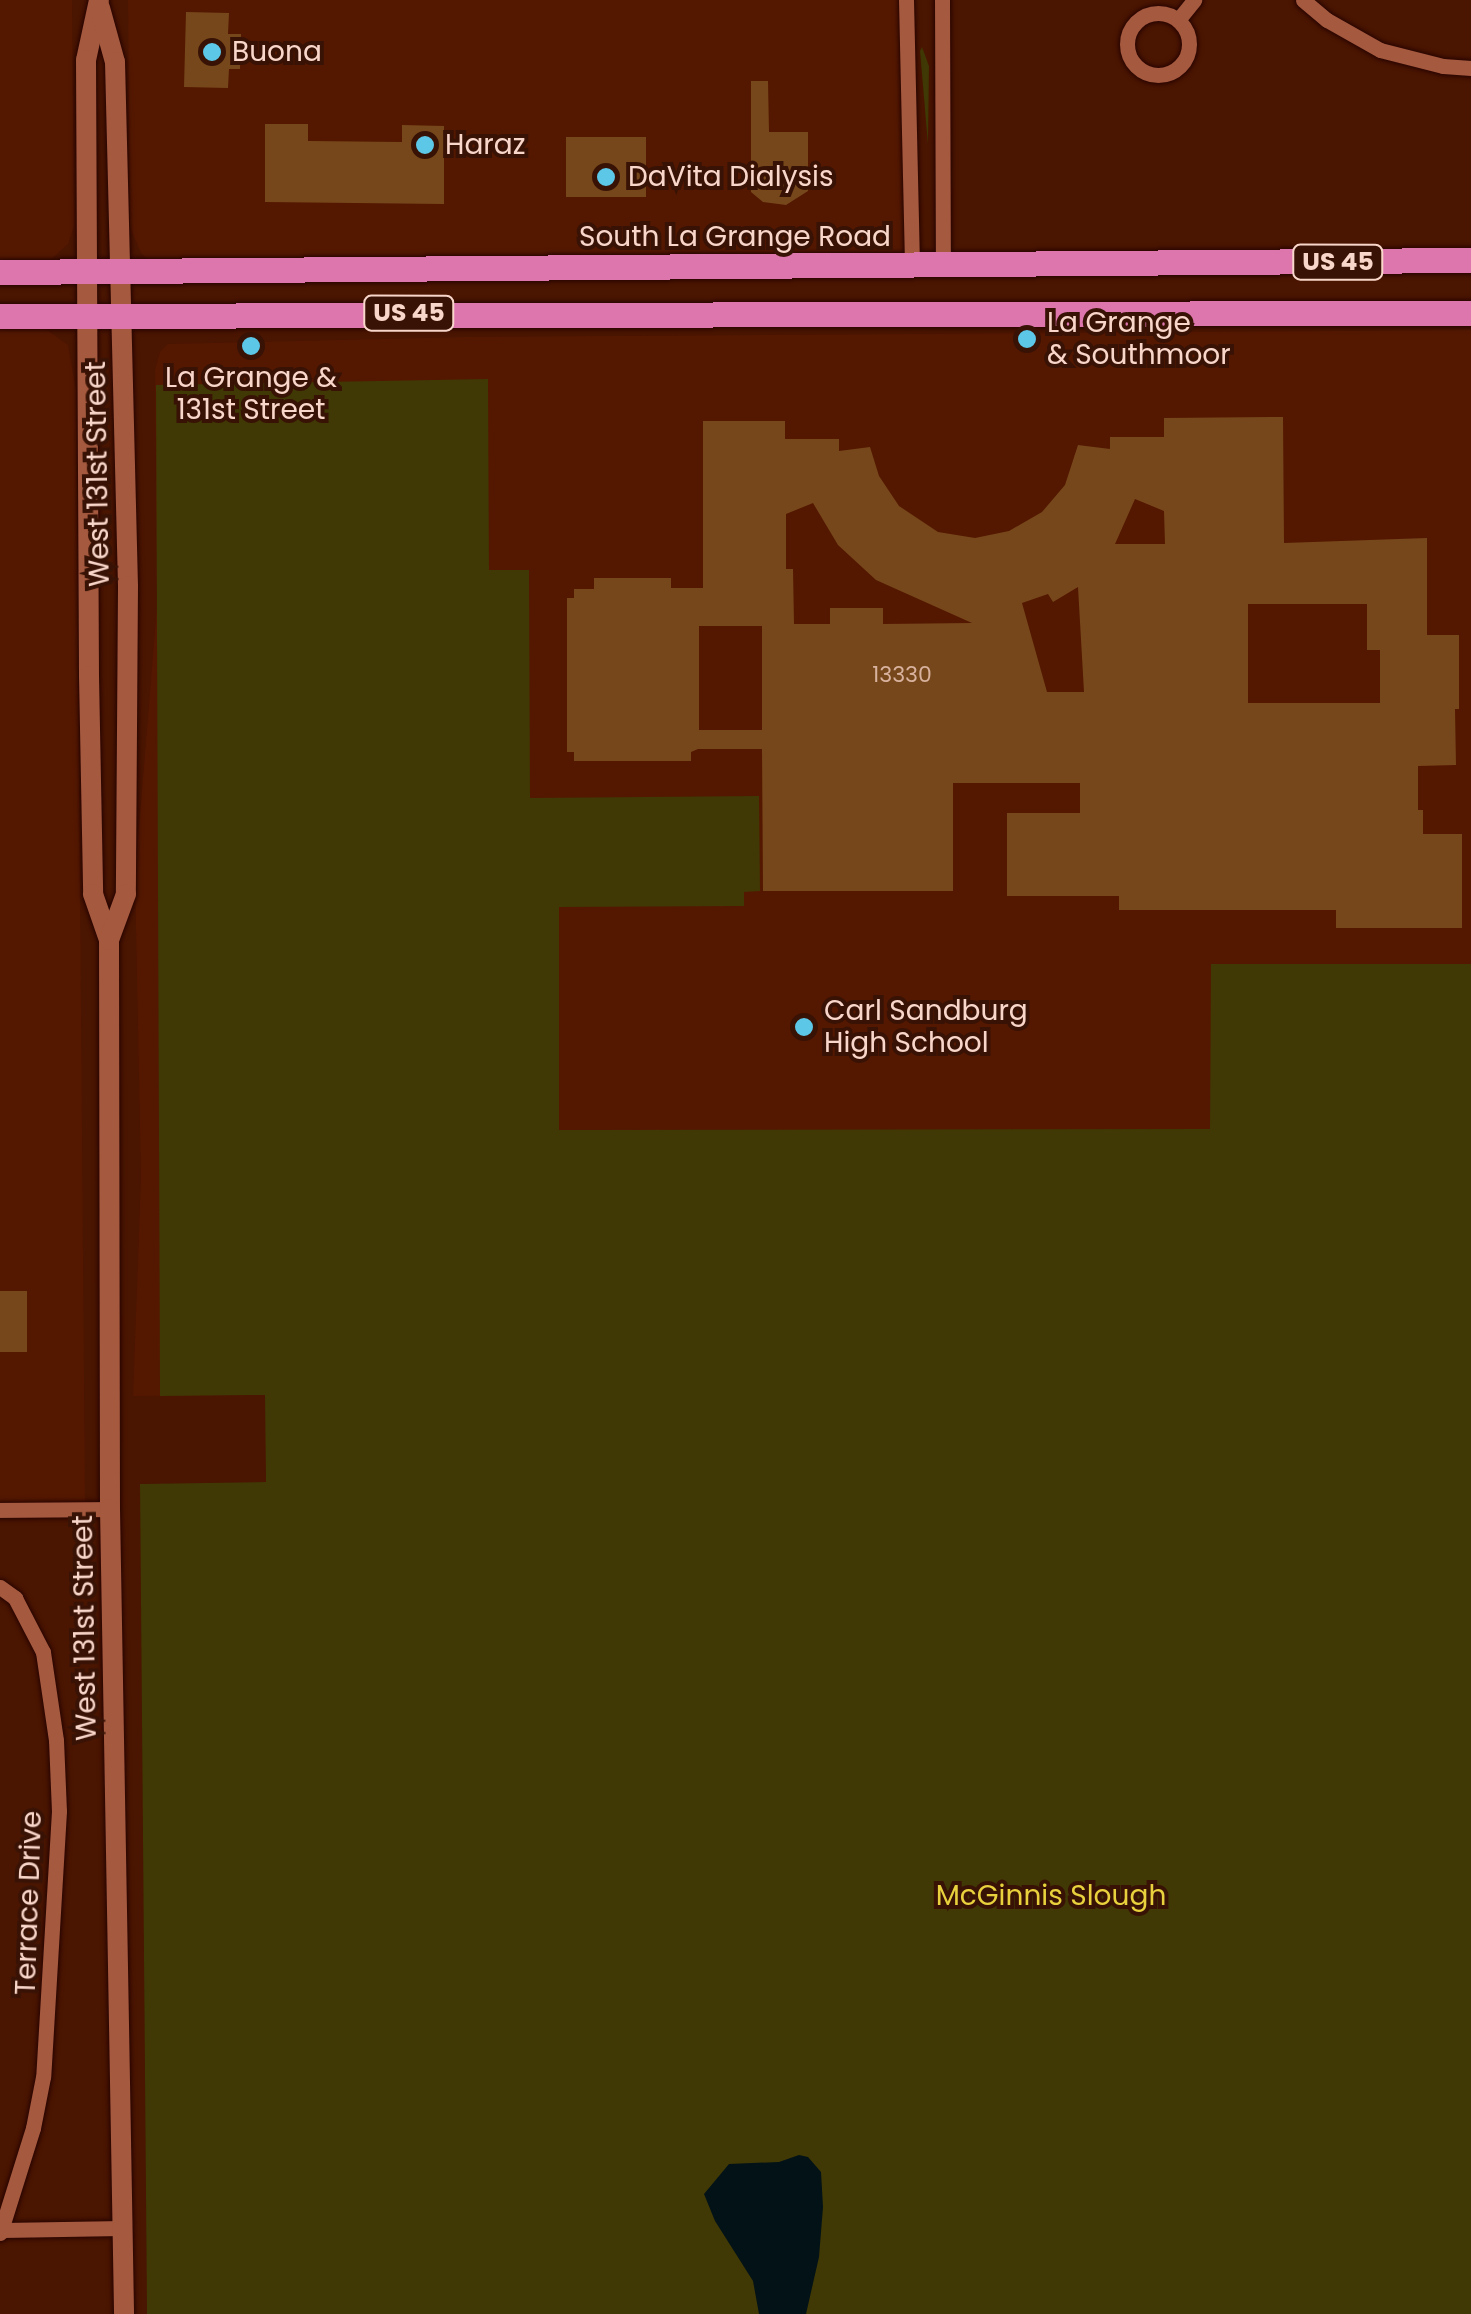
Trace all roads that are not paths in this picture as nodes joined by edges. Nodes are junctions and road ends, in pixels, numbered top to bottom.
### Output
1 (906, 0) edge
2 (942, 0) edge
3 (1194, 0) edge
4 (1303, 0) edge
5 (99, 3) edge
6 (1178, 20) junction
7 (1471, 68) edge
8 (1471, 260) edge
9 (912, 266) junction
10 (943, 266) junction
11 (86, 271) junction
12 (122, 271) junction
13 (0, 272) edge
14 (1471, 313) edge
15 (86, 314) junction
16 (122, 314) junction
17 (0, 316) edge
18 (109, 940) junction
19 (110, 1509) junction
20 (0, 1510) edge
21 (0, 1587) edge
22 (123, 2228) junction
23 (1, 2232) edge
24 (124, 2314) edge

1 - 9 street
2 - 10 street
3 - 6 street
4 - 7 street
5 - 11 street, West 131st Street
5 - 12 street, West 131st Street
6 - 6 street
8 - 10 highway, South La Grange Road / US 45
9 - 10 highway, South La Grange Road / US 45
9 - 12 highway, South La Grange Road / US 45
11 - 12 highway, South La Grange Road / US 45
11 - 13 highway, South La Grange Road / US 45
11 - 15 street, West 131st Street
12 - 16 street, West 131st Street
14 - 16 highway, US 45
15 - 16 highway, US 45
15 - 17 highway, US 45
15 - 18 street, West 131st Street
16 - 18 street, West 131st Street
18 - 19 street, West 131st Street
19 - 20 street
19 - 22 street, West 131st Street
21 - 23 street, Terrace Drive
22 - 23 street, Terrace Drive
22 - 24 street, West 131st Street

